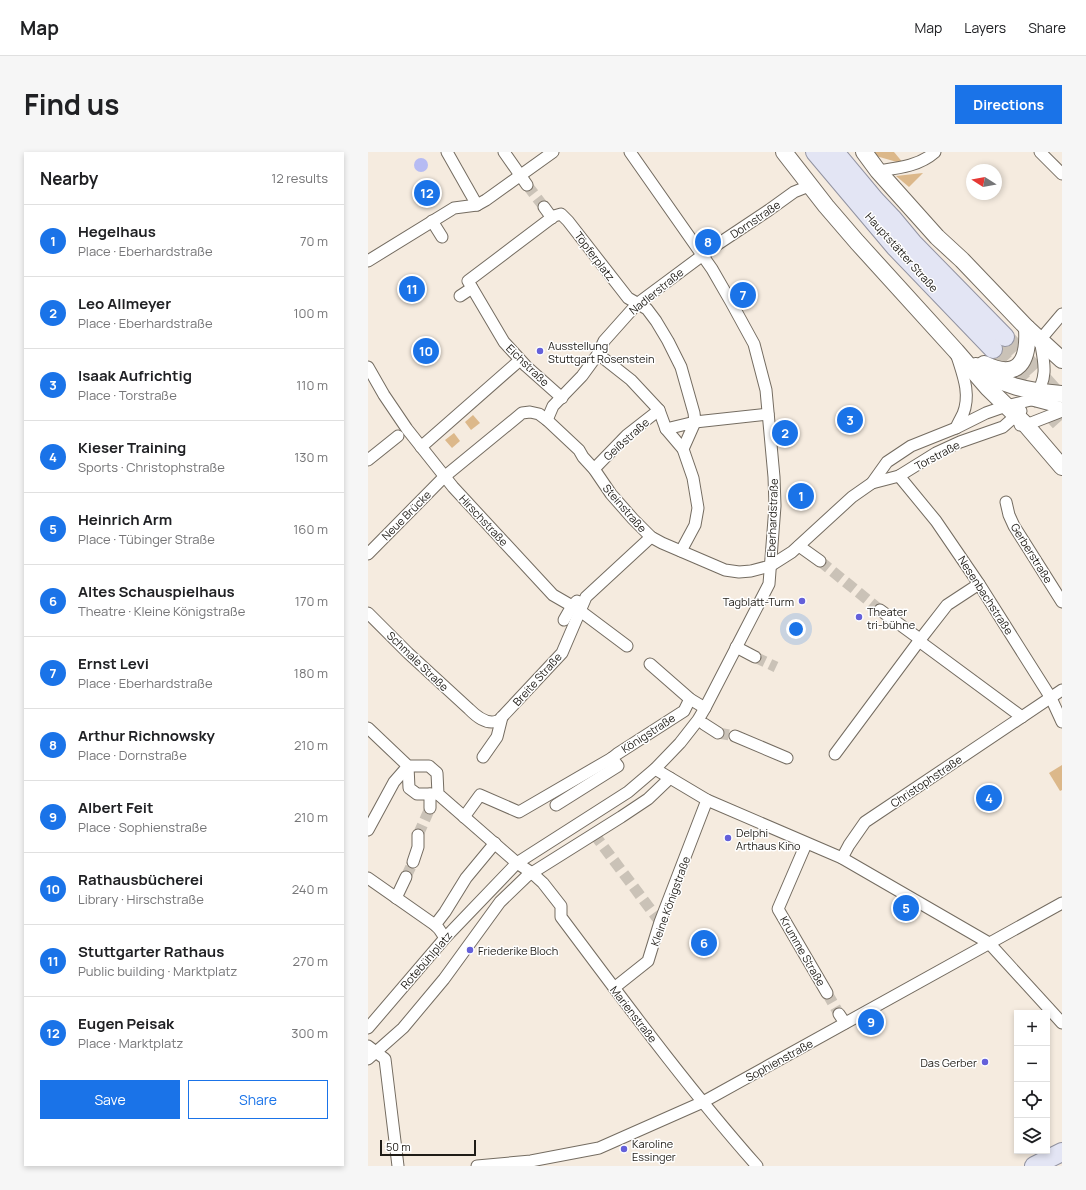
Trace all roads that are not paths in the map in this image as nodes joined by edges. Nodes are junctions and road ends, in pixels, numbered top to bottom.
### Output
1 (447, 152) edge
2 (504, 152) edge
3 (553, 152) edge
4 (630, 152) edge
5 (784, 152) edge
6 (850, 152) edge
7 (864, 152) edge
8 (935, 152) edge
9 (1040, 152) edge
10 (820, 154) edge
11 (878, 170) junction
12 (1062, 174) edge
13 (523, 180) junction
14 (809, 186) junction
15 (875, 200) junction
16 (482, 203) junction
17 (544, 207) tunnel mouth
18 (552, 218) junction
19 (432, 222) junction
20 (442, 237) dead end
21 (702, 254) junction
22 (368, 261) edge
23 (472, 288) junction
24 (460, 296) dead end
25 (637, 304) junction
26 (1062, 314) edge
27 (1027, 328) junction
28 (1040, 340) junction
29 (956, 351) junction
30 (598, 354) junction
31 (520, 360) junction
32 (1062, 360) edge
33 (368, 367) edge
34 (1049, 394) edge
35 (562, 398) junction
36 (1062, 408) edge
37 (659, 410) junction
38 (1062, 411) edge
39 (768, 414) junction
40 (1016, 415) junction
41 (694, 418) junction
42 (547, 420) junction
43 (956, 428) junction
44 (666, 429) junction
45 (398, 436) dead end
46 (421, 447) junction
47 (683, 449) junction
48 (368, 460) edge
49 (1062, 466) edge
50 (594, 469) junction
51 (899, 476) junction
52 (444, 477) junction
53 (872, 483) junction
54 (1006, 502) dead end
55 (651, 537) junction
56 (799, 546) junction
57 (370, 549) edge
58 (681, 551) junction
59 (820, 561) tunnel mouth
60 (770, 566) junction
61 (979, 584) junction
62 (1062, 602) edge
63 (576, 608) junction
64 (880, 610) tunnel mouth
65 (368, 613) edge
66 (564, 620) dead end
67 (919, 641) junction
68 (627, 646) dead end
69 (736, 647) junction
70 (755, 657) tunnel mouth
71 (650, 664) dead end
72 (1062, 690) edge
73 (1052, 698) junction
74 (690, 699) junction
75 (705, 708) junction
76 (502, 717) junction
77 (1022, 717) junction
78 (1062, 722) edge
79 (704, 724) dead end
80 (368, 728) edge
81 (718, 733) tunnel mouth
82 (735, 736) tunnel mouth
83 (835, 754) dead end
84 (483, 757) dead end
85 (612, 758) junction
86 (787, 758) dead end
87 (408, 766) junction
88 (655, 769) junction
89 (670, 778) junction
90 (434, 794) junction
91 (707, 800) junction
92 (556, 805) dead end
93 (430, 808) tunnel mouth
94 (464, 817) junction
95 (368, 830) edge
96 (418, 835) tunnel mouth
97 (495, 843) junction
98 (806, 844) junction
99 (842, 858) junction
100 (413, 862) tunnel mouth
101 (517, 863) junction
102 (532, 873) junction
103 (406, 877) tunnel mouth
104 (368, 878) edge
105 (396, 898) junction
106 (1062, 903) edge
107 (435, 925) junction
108 (445, 938) junction
109 (989, 943) junction
110 (614, 988) junction
111 (827, 993) tunnel mouth
112 (1062, 1023) edge
113 (368, 1028) edge
114 (370, 1052) edge
115 (703, 1102) junction
116 (1057, 1154) edge
117 (398, 1166) edge
118 (477, 1166) edge
119 (757, 1166) edge
120 (1034, 1166) edge

1 - 16 street
2 - 13 street
3 - 13 street
4 - 21 street, Eberhardstraße
5 - 14 street
6 - 15 main road
7 - 11 street
8 - 11 street
9 - 12 street
10 - 15 main road, Hauptstätter Straße
10 - 15 main road, Hauptstätter Straße
11 - 27 street
13 - 16 street
14 - 21 street, Dornstraße
14 - 29 street
16 - 19 street
17 - 18 street
18 - 23 street
18 - 25 street, Töpferplatz
19 - 20 street
19 - 22 street
21 - 25 street, Nadlerstraße
21 - 39 street, Eberhardstraße
23 - 24 street
23 - 31 street, Eichstraße
25 - 30 street, Nadlerstraße
25 - 41 street
26 - 28 street
27 - 28 street
27 - 29 street
28 - 32 street
28 - 34 street
29 - 34 street
29 - 40 street
29 - 43 street, Torstraße
30 - 35 street, Nadlerstraße
30 - 37 street, Geißstraße
31 - 35 street, Eichstraße
31 - 46 street
33 - 46 street, Hirschstraße
34 - 36 street
34 - 40 street
35 - 42 street, Nadlerstraße
37 - 44 street, Geißstraße
37 - 50 street, Geißstraße
38 - 40 street
39 - 41 street, Geißstraße
39 - 60 street, Eberhardstraße
40 - 43 street, Torstraße
40 - 49 street
40 - 51 street, Torstraße
41 - 44 street, Geißstraße
41 - 47 street
42 - 50 street, Steinstraße
42 - 52 street
43 - 53 street, Torstraße
44 - 47 street, Geißstraße
45 - 48 street
46 - 52 street, Hirschstraße
47 - 58 street, Geißstraße
50 - 55 street, Steinstraße
51 - 53 street, Torstraße
51 - 61 street, Nesenbachstraße
52 - 57 street, Neue Brücke
52 - 63 street, Hirschstraße
53 - 56 street, Torstraße
54 - 62 street, Gerberstraße
55 - 58 street, Steinstraße
55 - 63 street
56 - 59 street
56 - 60 street, Torstraße
58 - 60 street, Steinstraße
60 - 69 street, Eberhardstraße
61 - 67 street
61 - 73 street, Nesenbachstraße
63 - 66 street
63 - 68 street, Hirschstraße
63 - 76 street, Breite Straße
64 - 67 street
65 - 76 street, Schmale Straße
67 - 77 street
67 - 83 street
69 - 70 street
69 - 75 street, Eberhardstraße
71 - 74 street
72 - 73 street, Christophstraße
73 - 77 street, Christophstraße
73 - 78 street, Nesenbachstraße
74 - 75 street
74 - 85 street, Königstraße
75 - 88 street, Eberhardstraße
76 - 84 street
77 - 99 street, Christophstraße
79 - 81 street
80 - 87 street
82 - 86 street
85 - 92 street, Königstraße
85 - 94 street
87 - 90 street
87 - 90 street
87 - 95 street
88 - 89 street
88 - 101 street
89 - 91 street
89 - 102 street
90 - 93 street
90 - 94 street
91 - 98 street
91 - 110 street, Kleine Königstraße
94 - 97 street
96 - 100 street
97 - 101 street
97 - 107 street
98 - 99 street
98 - 111 street, Krumme Straße
99 - 109 street
101 - 102 street, Marienstraße
101 - 108 street, Rotebühlplatz
102 - 110 street, Marienstraße
102 - 114 street
103 - 105 street
104 - 105 street
105 - 107 street
106 - 109 street, Sophienstraße
107 - 108 street
108 - 113 street, Rotebühlplatz
109 - 112 street
109 - 115 street, Sophienstraße
110 - 115 street, Marienstraße
114 - 117 street
115 - 118 street, Sophienstraße
115 - 119 street, Marienstraße
116 - 120 main road

